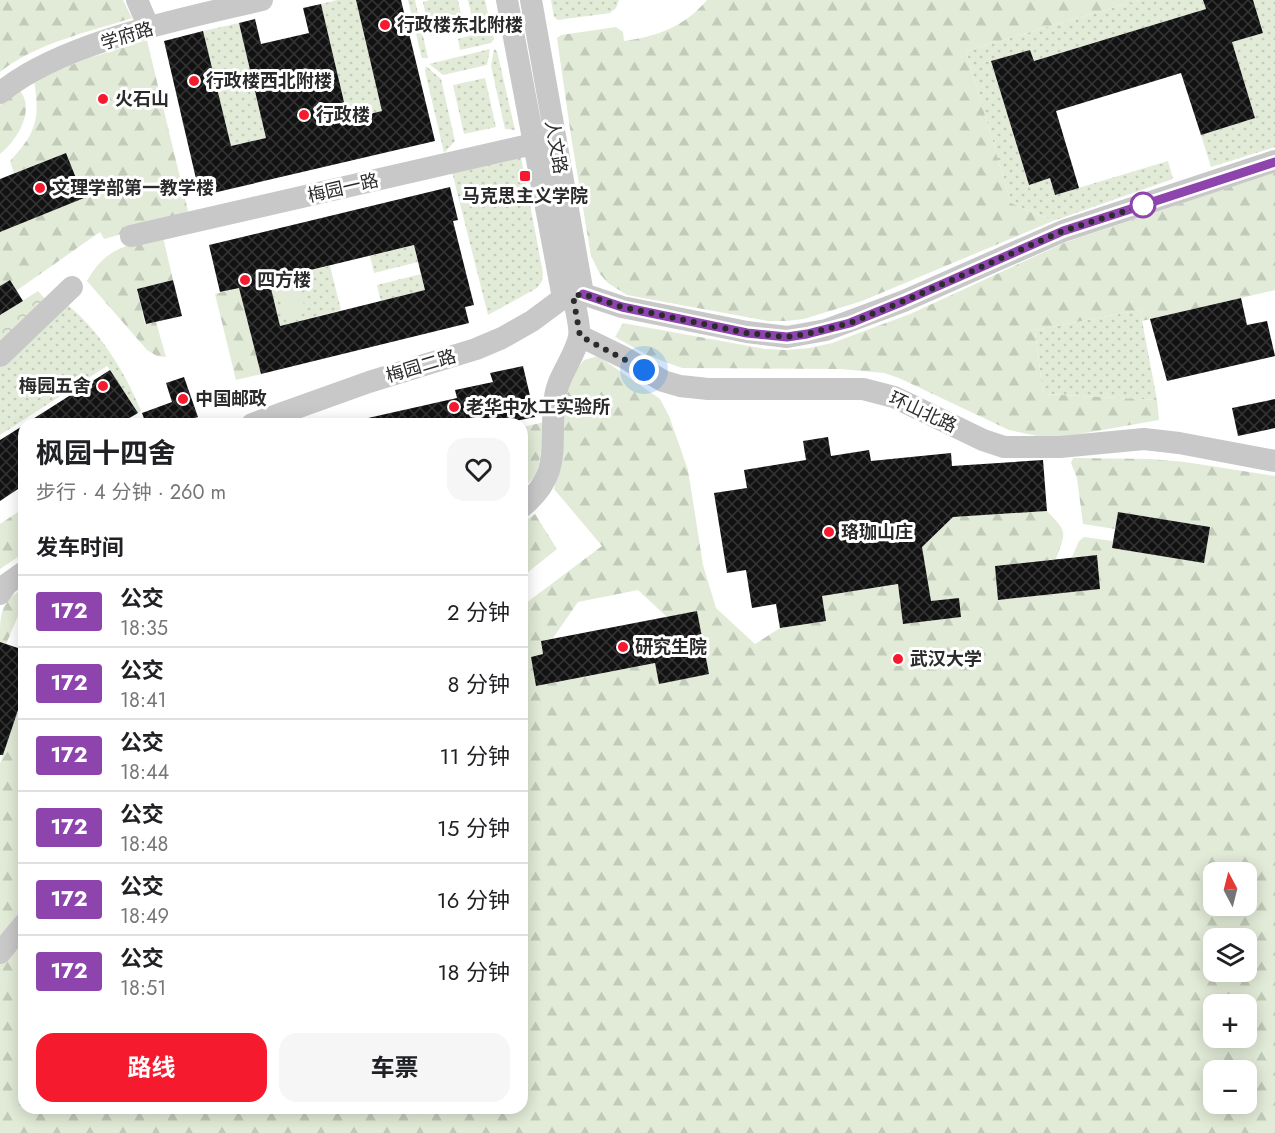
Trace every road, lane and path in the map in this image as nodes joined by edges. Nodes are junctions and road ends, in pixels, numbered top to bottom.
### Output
1 (137, 0) edge
2 (262, 0) edge
3 (507, 0) edge
4 (531, 0) edge
5 (149, 28) junction
6 (0, 93) edge
7 (544, 142) junction
8 (1275, 162) edge
9 (131, 236) dead end
10 (72, 287) dead end
11 (573, 296) junction
12 (580, 336) junction
13 (0, 356) edge
14 (269, 418) edge
15 (1275, 460) edge
16 (528, 501) edge
17 (18, 576) edge
18 (0, 594) edge
19 (18, 931) edge
20 (0, 952) edge

1 - 5 street
2 - 5 street, 学府路
3 - 7 street
4 - 7 street, 人文路
5 - 6 street, 学府路
7 - 9 street, 梅园一路
7 - 11 street, 人文路
8 - 11 street
10 - 13 street
11 - 12 street
11 - 14 street, 梅园二路
12 - 15 street, 环山北路
12 - 16 street
17 - 18 street
19 - 20 street

